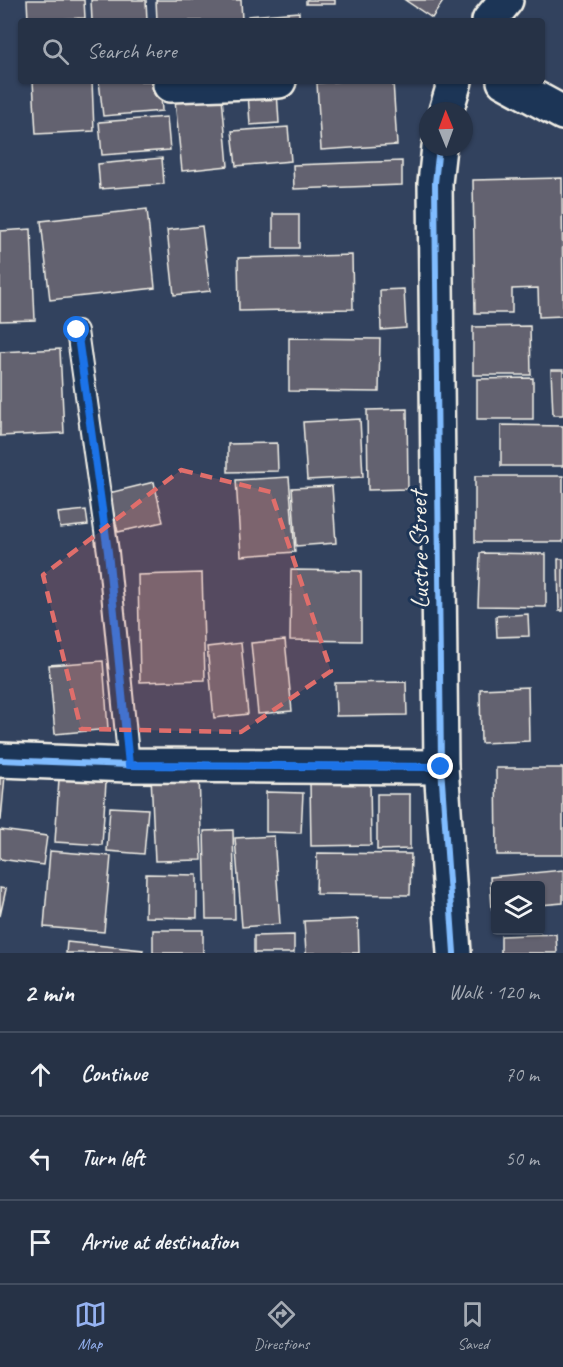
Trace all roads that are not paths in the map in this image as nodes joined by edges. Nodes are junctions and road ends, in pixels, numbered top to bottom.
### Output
1 (506, 0) edge
2 (491, 18) edge
3 (197, 84) edge
4 (454, 84) edge
5 (510, 84) edge
6 (170, 85) dead end
7 (449, 102) edge
8 (563, 112) edge
9 (438, 156) edge
10 (77, 330) dead end
11 (0, 760) edge
12 (129, 765) junction
13 (441, 767) junction
14 (454, 953) edge

1 - 2 street
3 - 6 street
4 - 7 street
5 - 8 street
9 - 13 street, Lustre Street
10 - 12 lane
11 - 12 street
12 - 13 street
13 - 14 street, Lustre Street

